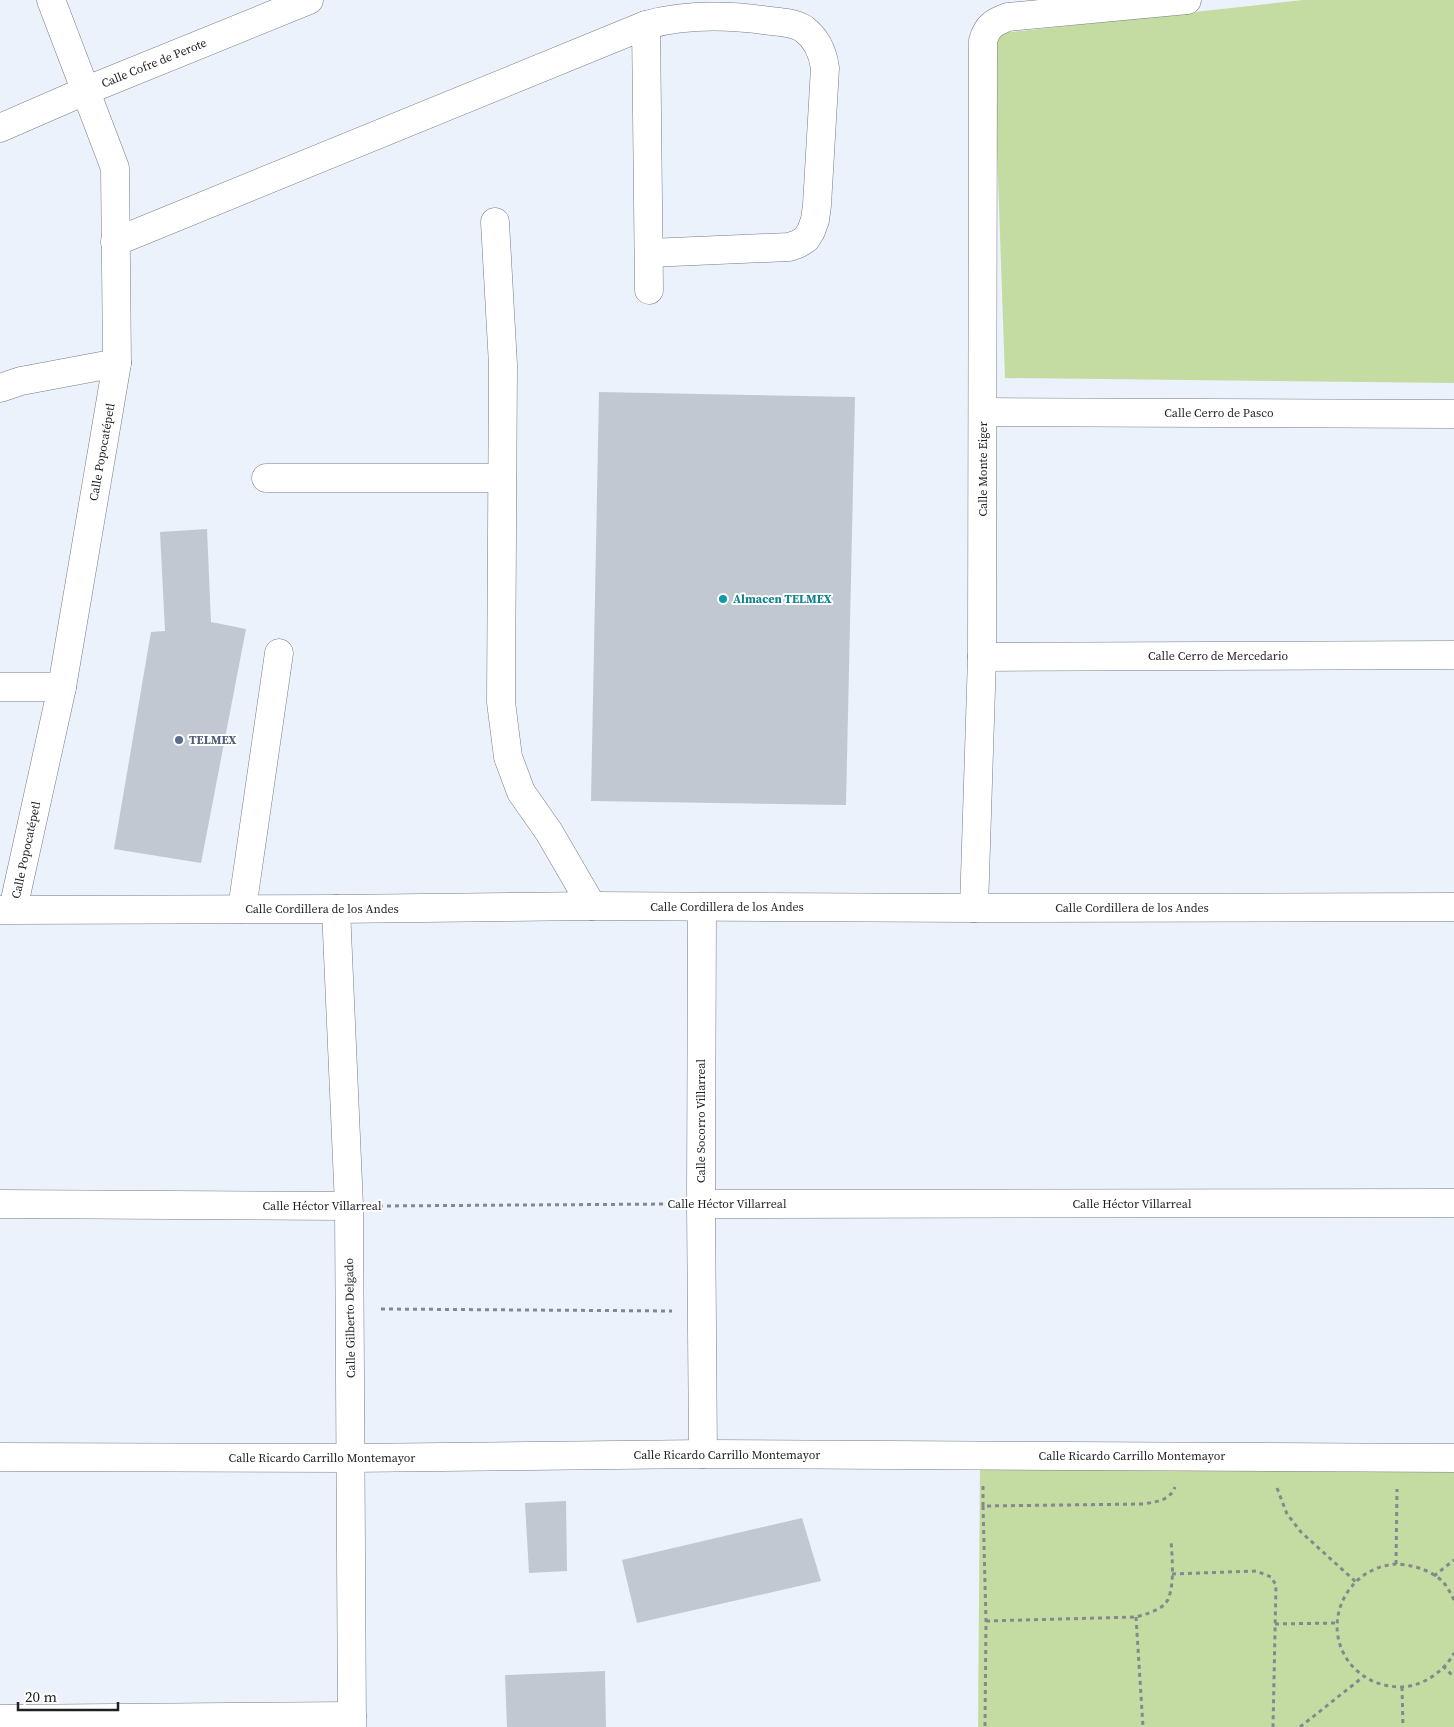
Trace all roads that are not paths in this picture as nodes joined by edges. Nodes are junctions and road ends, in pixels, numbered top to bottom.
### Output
1 (50, 0) edge
2 (309, 0) edge
3 (1187, 0) edge
4 (646, 25) junction
5 (85, 91) junction
6 (0, 128) edge
7 (496, 222) dead end
8 (115, 242) junction
9 (649, 253) junction
10 (649, 290) dead end
11 (117, 363) junction
12 (0, 388) edge
13 (984, 412) junction
14 (1454, 414) edge
15 (266, 478) dead end
16 (502, 478) junction
17 (279, 653) dead end
18 (1454, 655) edge
19 (982, 656) junction
20 (0, 687) edge
21 (62, 687) junction
22 (592, 906) junction
23 (702, 907) junction
24 (1454, 907) edge
25 (974, 908) junction
26 (242, 909) junction
27 (336, 909) junction
28 (7, 910) edge
29 (1454, 1203) edge
30 (0, 1204) edge
31 (701, 1204) junction
32 (349, 1206) junction
33 (703, 1454) junction
34 (0, 1457) edge
35 (351, 1458) junction
36 (1454, 1458) edge
37 (0, 1719) edge
38 (352, 1722) edge

1 - 5 street, Calle Popocatépetl
2 - 5 street, Calle Cofre de Perote
3 - 13 street, Calle Monte Eiger
4 - 8 street
4 - 9 street
4 - 9 street
5 - 6 street, Calle Cofre de Perote
5 - 8 street, Calle Popocatépetl
7 - 16 street
8 - 11 street, Calle Popocatépetl
9 - 10 street
11 - 12 street
11 - 21 street, Calle Popocatépetl
13 - 14 street, Calle Cerro de Pasco
13 - 19 street, Calle Monte Eiger
15 - 16 street
16 - 22 street
17 - 26 street
18 - 19 street, Calle Cerro de Mercedario
19 - 25 street, Calle Monte Eiger
20 - 21 street
21 - 28 street, Calle Popocatépetl
22 - 23 street, Calle Cordillera de los Andes
22 - 27 street, Calle Cordillera de los Andes
23 - 25 street, Calle Cordillera de los Andes
23 - 31 street, Calle Socorro Villarreal
24 - 25 street, Calle Cordillera de los Andes
26 - 27 street, Calle Cordillera de los Andes
26 - 28 street, Calle Cordillera de los Andes
27 - 32 street, Calle Gilberto Delgado
29 - 31 street, Calle Héctor Villarreal
30 - 32 street, Calle Héctor Villarreal
31 - 33 street, Calle Socorro Villarreal
32 - 35 street, Calle Gilberto Delgado
33 - 35 street, Calle Ricardo Carrillo Montemayor
33 - 36 street, Calle Ricardo Carrillo Montemayor
34 - 35 street, Calle Ricardo Carrillo Montemayor
35 - 38 street, Calle Gilberto Delgado
37 - 38 street

